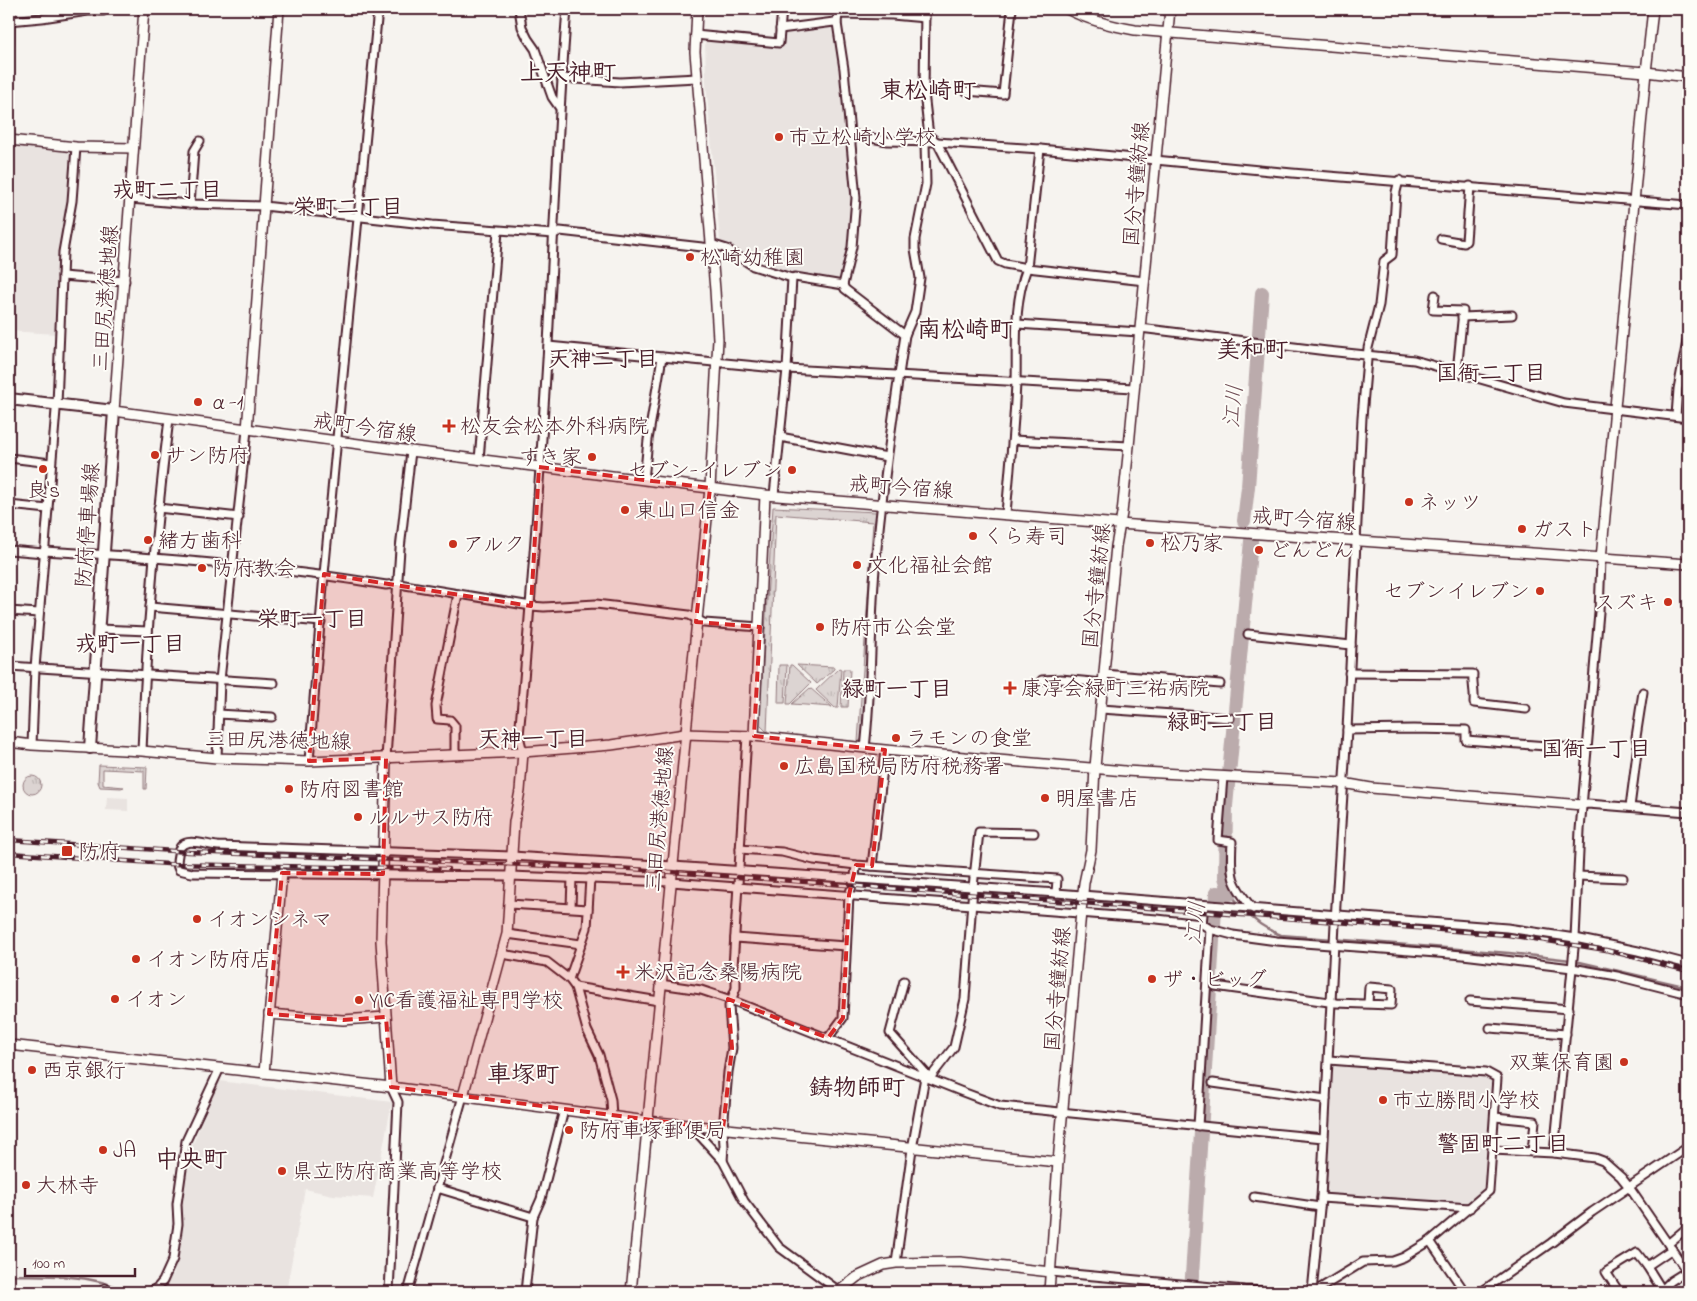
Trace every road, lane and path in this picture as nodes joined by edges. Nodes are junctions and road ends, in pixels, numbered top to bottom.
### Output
1 (10, 9) edge
2 (144, 9) edge
3 (279, 9) edge
4 (378, 9) edge
5 (519, 9) edge
6 (566, 9) edge
7 (698, 9) edge
8 (782, 9) edge
9 (925, 9) edge
10 (1012, 9) edge
11 (1067, 9) edge
12 (1170, 9) edge
13 (1653, 9) edge
14 (103, 11) dead end
15 (925, 18) junction
16 (9, 21) edge
17 (838, 23) junction
18 (780, 29) junction
19 (1168, 34) junction
20 (695, 35) junction
21 (9, 44) edge
22 (1646, 72) junction
23 (1688, 77) edge
24 (562, 78) junction
25 (697, 78) junction
26 (966, 90) dead end
27 (559, 107) junction
28 (850, 134) junction
29 (9, 140) edge
30 (200, 142) dead end
31 (938, 142) junction
32 (925, 143) junction
33 (76, 147) junction
34 (133, 148) junction
35 (1040, 149) junction
36 (1155, 160) junction
37 (1399, 180) junction
38 (1470, 186) junction
39 (130, 199) junction
40 (1634, 202) junction
41 (190, 204) junction
42 (1688, 205) edge
43 (264, 206) junction
44 (358, 217) junction
45 (498, 231) junction
46 (554, 234) junction
47 (1441, 239) dead end
48 (711, 246) junction
49 (1027, 268) junction
50 (62, 276) junction
51 (792, 278) junction
52 (124, 280) junction
53 (1145, 281) junction
54 (843, 285) junction
55 (1435, 295) dead end
56 (1512, 315) dead end
57 (1462, 317) junction
58 (1018, 324) junction
59 (1140, 330) junction
60 (905, 335) junction
61 (1688, 336) edge
62 (548, 346) junction
63 (1368, 355) junction
64 (662, 357) junction
65 (717, 361) junction
66 (787, 369) junction
67 (1457, 372) junction
68 (899, 375) junction
69 (1016, 381) junction
70 (1134, 388) junction
71 (9, 399) edge
72 (56, 407) junction
73 (1615, 410) junction
74 (114, 411) junction
75 (1676, 416) junction
76 (170, 418) junction
77 (1688, 418) edge
78 (247, 430) junction
79 (780, 437) junction
80 (1013, 440) junction
81 (338, 441) junction
82 (1129, 446) junction
83 (411, 451) junction
84 (887, 457) junction
85 (9, 458) edge
86 (479, 460) junction
87 (51, 463) junction
88 (539, 467) junction
89 (644, 480) junction
90 (710, 488) junction
91 (765, 495) junction
92 (774, 495) junction
93 (881, 503) junction
94 (9, 505) edge
95 (158, 508) junction
96 (48, 509) junction
97 (1006, 513) junction
98 (239, 517) junction
99 (1119, 524) junction
100 (1356, 540) junction
101 (9, 550) edge
102 (44, 552) junction
103 (104, 554) junction
104 (154, 557) junction
105 (1601, 558) junction
106 (233, 564) junction
107 (1688, 564) edge
108 (324, 574) junction
109 (399, 584) junction
110 (458, 594) junction
111 (530, 606) junction
112 (150, 608) junction
113 (9, 611) edge
114 (39, 613) junction
115 (227, 615) junction
116 (697, 619) junction
117 (321, 622) junction
118 (760, 627) junction
119 (99, 629) junction
120 (148, 631) junction
121 (1248, 634) dead end
122 (1350, 645) junction
123 (9, 666) edge
124 (35, 668) junction
125 (95, 672) junction
126 (1349, 673) junction
127 (145, 674) junction
128 (1104, 678) junction
129 (220, 680) junction
130 (1042, 680) dead end
131 (274, 683) dead end
132 (1220, 684) dead end
133 (1643, 692) dead end
134 (1101, 709) junction
135 (1526, 709) dead end
136 (218, 714) junction
137 (272, 717) dead end
138 (1230, 718) dead end
139 (1347, 730) junction
140 (685, 734) junction
141 (750, 736) junction
142 (9, 742) edge
143 (32, 745) junction
144 (90, 748) junction
145 (865, 748) junction
146 (1587, 749) junction
147 (885, 750) junction
148 (142, 751) junction
149 (523, 752) junction
150 (455, 755) junction
151 (217, 758) junction
152 (386, 758) junction
153 (309, 761) junction
154 (1095, 767) junction
155 (1223, 777) junction
156 (1343, 783) junction
157 (1582, 805) junction
158 (1630, 807) junction
159 (1688, 812) edge
160 (1034, 833) dead end
161 (740, 849) junction
162 (384, 852) junction
163 (512, 856) junction
164 (856, 865) junction
165 (674, 866) junction
166 (872, 866) junction
167 (740, 870) junction
168 (974, 872) junction
169 (282, 873) junction
170 (383, 874) junction
171 (510, 876) junction
172 (1578, 876) junction
173 (572, 878) junction
174 (590, 878) junction
175 (855, 878) junction
176 (1623, 878) dead end
177 (671, 882) junction
178 (738, 887) junction
179 (973, 887) junction
180 (1056, 893) junction
181 (849, 895) junction
182 (1083, 895) junction
183 (508, 904) junction
184 (972, 904) junction
185 (1204, 905) junction
186 (571, 907) junction
187 (1253, 908) junction
188 (588, 909) junction
189 (1081, 912) junction
190 (1336, 914) junction
191 (1202, 924) junction
192 (1210, 929) junction
193 (506, 934) junction
194 (735, 938) junction
195 (1575, 938) junction
196 (581, 944) junction
197 (1334, 945) junction
198 (846, 946) junction
199 (502, 954) junction
200 (1688, 964) edge
201 (1572, 968) junction
202 (569, 979) junction
203 (904, 981) dead end
204 (660, 984) junction
205 (1215, 986) dead end
206 (575, 987) junction
207 (1688, 994) edge
208 (731, 1000) junction
209 (1470, 1001) dead end
210 (658, 1002) junction
211 (1330, 1002) junction
212 (1368, 1004) dead end
213 (1569, 1009) junction
214 (269, 1014) junction
215 (386, 1017) junction
216 (1490, 1028) dead end
217 (1566, 1034) junction
218 (828, 1038) junction
219 (9, 1045) edge
220 (1328, 1060) junction
221 (220, 1068) junction
222 (264, 1073) junction
223 (927, 1077) junction
224 (1213, 1082) dead end
225 (391, 1087) junction
226 (464, 1096) junction
227 (1326, 1099) junction
228 (564, 1110) junction
229 (1063, 1112) junction
230 (612, 1117) junction
231 (1495, 1117) junction
232 (647, 1122) junction
233 (690, 1125) junction
234 (1198, 1126) junction
235 (722, 1129) junction
236 (1324, 1138) junction
237 (1688, 1147) edge
238 (912, 1149) junction
239 (1493, 1150) junction
240 (1532, 1152) junction
241 (1554, 1153) junction
242 (723, 1161) junction
243 (1058, 1162) junction
244 (437, 1188) junction
245 (1629, 1188) junction
246 (1254, 1197) dead end
247 (1321, 1198) junction
248 (1320, 1206) junction
249 (1470, 1208) junction
250 (534, 1217) junction
251 (1688, 1227) edge
252 (1430, 1240) junction
253 (1670, 1246) junction
254 (896, 1263) junction
255 (1647, 1266) junction
256 (1051, 1272) junction
257 (1687, 1272) edge
258 (1660, 1291) edge
259 (150, 1292) edge
260 (389, 1292) edge
261 (408, 1292) edge
262 (525, 1292) edge
263 (631, 1292) edge
264 (838, 1292) edge
265 (1049, 1292) edge
266 (1281, 1292) edge
267 (1313, 1292) edge
268 (1465, 1292) edge
269 (1481, 1292) edge
270 (1576, 1292) edge
271 (1582, 1292) edge
272 (1619, 1292) edge

1 - 16 street
2 - 34 street, 三田尻港徳地線
3 - 43 street
4 - 44 street
5 - 27 street
6 - 24 street
7 - 20 street
8 - 18 street
9 - 15 street
10 - 26 street
11 - 19 street
12 - 19 street, 国分寺鐘紡線
13 - 22 street
14 - 16 street
15 - 17 street
15 - 31 street
16 - 21 street
17 - 18 street
17 - 28 street
18 - 20 street
19 - 22 street
19 - 36 street, 国分寺鐘紡線
20 - 25 street
22 - 23 street
22 - 40 street
24 - 25 street
24 - 27 street
25 - 48 street
27 - 46 street
28 - 32 street
28 - 54 street
29 - 33 street
30 - 41 street
31 - 32 street
31 - 35 street
31 - 49 street
32 - 60 street
33 - 34 street
33 - 50 street
34 - 39 street, 三田尻港徳地線
35 - 36 street
35 - 49 street
36 - 37 street
36 - 53 street, 国分寺鐘紡線
37 - 38 street
37 - 63 street
38 - 40 street
38 - 47 street
39 - 41 street
39 - 52 street, 三田尻港徳地線
40 - 42 street
40 - 73 street
41 - 43 street
43 - 44 street
43 - 78 street
44 - 45 street
44 - 81 street
45 - 46 street
45 - 86 street
46 - 48 street
46 - 62 street
48 - 51 street
48 - 65 street
49 - 53 street
49 - 58 street
50 - 52 street
50 - 72 street
51 - 54 street
51 - 66 street
52 - 74 street, 三田尻港徳地線
53 - 59 street, 国分寺鐘紡線
54 - 60 street
55 - 57 street
56 - 57 street
57 - 67 street
58 - 59 street
58 - 69 street
59 - 63 street
59 - 70 street, 国分寺鐘紡線
60 - 68 street
61 - 75 street
62 - 64 street
62 - 88 street
63 - 67 street
63 - 100 street
64 - 65 street
64 - 89 street
65 - 66 street
65 - 90 street
66 - 68 street
66 - 79 street
67 - 73 street
68 - 69 street
68 - 84 street
69 - 70 street
69 - 80 street
70 - 82 street, 国分寺鐘紡線
71 - 72 main road
72 - 74 main road
72 - 87 street
73 - 75 street
73 - 105 street
74 - 76 street, 戒町今宿線
74 - 103 main road, 防府停車場線
75 - 77 street
76 - 78 street, 戒町今宿線
76 - 95 street
78 - 81 street, 戒町今宿線
78 - 98 street
79 - 84 street
79 - 92 street
80 - 82 street
80 - 97 street
81 - 83 street, 戒町今宿線
81 - 108 street
82 - 99 street, 国分寺鐘紡線
83 - 86 street, 戒町今宿線
83 - 109 street
84 - 93 street
85 - 87 street
86 - 88 street, 戒町今宿線
87 - 96 street
88 - 89 street, 戒町今宿線
88 - 111 street
89 - 90 street, 戒町今宿線
90 - 91 street, 戒町今宿線
90 - 116 street
91 - 92 street, 戒町今宿線
91 - 118 street
92 - 93 street, 戒町今宿線
93 - 97 street, 戒町今宿線
93 - 145 street
94 - 96 street
95 - 98 street
95 - 104 street
96 - 102 street
97 - 99 street, 戒町今宿線
98 - 106 street
99 - 100 street, 戒町今宿線
99 - 128 street, 国分寺鐘紡線
100 - 105 street, 戒町今宿線
100 - 122 street
101 - 102 street
102 - 103 street
102 - 114 street
103 - 104 street
103 - 119 main road, 防府停車場線
104 - 106 street
104 - 112 street
105 - 107 street, 戒町今宿線
105 - 146 street
106 - 108 street
106 - 115 street
108 - 109 street
108 - 117 street
109 - 110 street
109 - 152 street
110 - 111 street
110 - 150 street
111 - 116 street
111 - 149 street
112 - 115 street
112 - 120 street
113 - 114 street
114 - 124 street
115 - 117 street
115 - 129 street
116 - 118 street
116 - 140 street
117 - 153 street
118 - 141 street
119 - 120 street
119 - 125 main road, 防府停車場線
120 - 127 street
121 - 122 street
122 - 126 street
123 - 124 street
124 - 125 street
124 - 143 street
125 - 127 street
125 - 144 main road, 防府停車場線
126 - 135 street
126 - 139 street
127 - 129 street
127 - 148 street
128 - 130 street
128 - 132 street
128 - 134 street, 国分寺鐘紡線
129 - 131 street
129 - 136 street
133 - 158 street
134 - 138 street
134 - 154 street, 国分寺鐘紡線
136 - 137 street
136 - 151 street
139 - 146 street
139 - 156 street
140 - 141 street
140 - 149 street, 三田尻港徳地線
140 - 165 street, 三田尻港徳地線
141 - 145 street
141 - 161 street
142 - 143 street, 三田尻港徳地線
143 - 144 street, 三田尻港徳地線
144 - 148 street, 三田尻港徳地線
145 - 147 street
146 - 157 street
147 - 154 street
147 - 166 street
148 - 151 street, 三田尻港徳地線
149 - 150 street, 三田尻港徳地線
149 - 163 street
150 - 152 street, 三田尻港徳地線
151 - 153 street, 三田尻港徳地線
152 - 153 street, 三田尻港徳地線
152 - 162 street
154 - 155 street
154 - 182 street, 国分寺鐘紡線
155 - 156 street
155 - 187 street
156 - 157 street
156 - 190 street
157 - 158 street
157 - 172 street
158 - 159 street
160 - 168 street
161 - 164 street
161 - 167 street
162 - 163 street
162 - 169 street
162 - 170 street
163 - 165 street
163 - 171 street
164 - 166 street
164 - 175 street
165 - 167 street
165 - 177 street, 三田尻港徳地線
166 - 168 street
167 - 175 street
167 - 178 street
168 - 179 street
168 - 180 street
169 - 170 street
169 - 214 street
170 - 171 street
170 - 215 street
171 - 173 street
171 - 183 street
172 - 176 street
172 - 195 street
173 - 174 street
173 - 186 street
174 - 177 street
174 - 188 street
175 - 179 street
175 - 181 street
177 - 178 street
177 - 204 street, 三田尻港徳地線
178 - 181 street
178 - 194 street
179 - 180 street
179 - 184 street
180 - 182 street
181 - 184 street
181 - 198 street
182 - 185 street
182 - 189 street, 国分寺鐘紡線
183 - 186 street
183 - 193 street
184 - 189 street
184 - 223 street
185 - 187 street
185 - 191 street
186 - 188 street
187 - 190 street
188 - 196 street
189 - 191 street
189 - 229 street, 国分寺鐘紡線
190 - 195 street
190 - 197 street
191 - 192 street
192 - 197 street
192 - 234 street
193 - 196 street
193 - 199 street
194 - 198 street
194 - 208 street
195 - 200 street
195 - 201 street
196 - 202 street
197 - 201 street
197 - 211 street
198 - 218 street
199 - 202 street
199 - 226 street
201 - 207 street
201 - 213 street
202 - 206 street
203 - 223 street
204 - 208 street
204 - 210 street, 三田尻港徳地線
205 - 211 street
206 - 210 street
206 - 230 street
208 - 218 street
208 - 235 street
209 - 213 street
210 - 232 street, 三田尻港徳地線
211 - 212 street
211 - 220 street
213 - 217 street
214 - 215 street
214 - 222 street
215 - 225 street
216 - 217 street
217 - 241 street
218 - 223 street
219 - 221 street
220 - 227 street
220 - 231 street
221 - 222 street
221 - 259 street
222 - 225 street
223 - 229 street
223 - 238 street
224 - 227 street
225 - 226 street
225 - 260 street
226 - 228 street
226 - 244 street
227 - 236 street
228 - 230 street
228 - 250 street
229 - 234 street
229 - 243 street, 国分寺鐘紡線
230 - 232 street
231 - 239 street
231 - 240 street
232 - 233 street
232 - 263 street, 三田尻港徳地線
233 - 235 street
233 - 242 street
234 - 236 street
235 - 238 street
235 - 242 street
236 - 247 street
237 - 245 street
238 - 243 street
238 - 254 street
239 - 240 street
239 - 249 street
240 - 241 street
241 - 245 street
242 - 264 street
243 - 256 street, 国分寺鐘紡線
244 - 250 street
244 - 261 street
245 - 253 street
245 - 269 street
246 - 248 street
247 - 248 street
247 - 249 street
248 - 267 street
249 - 252 street
250 - 262 street
251 - 253 street
252 - 267 street
252 - 268 street
253 - 255 street
253 - 257 street
254 - 256 street
254 - 264 street
255 - 258 street
255 - 272 street
256 - 265 street, 国分寺鐘紡線
256 - 266 street
257 - 258 street
270 - 271 street

